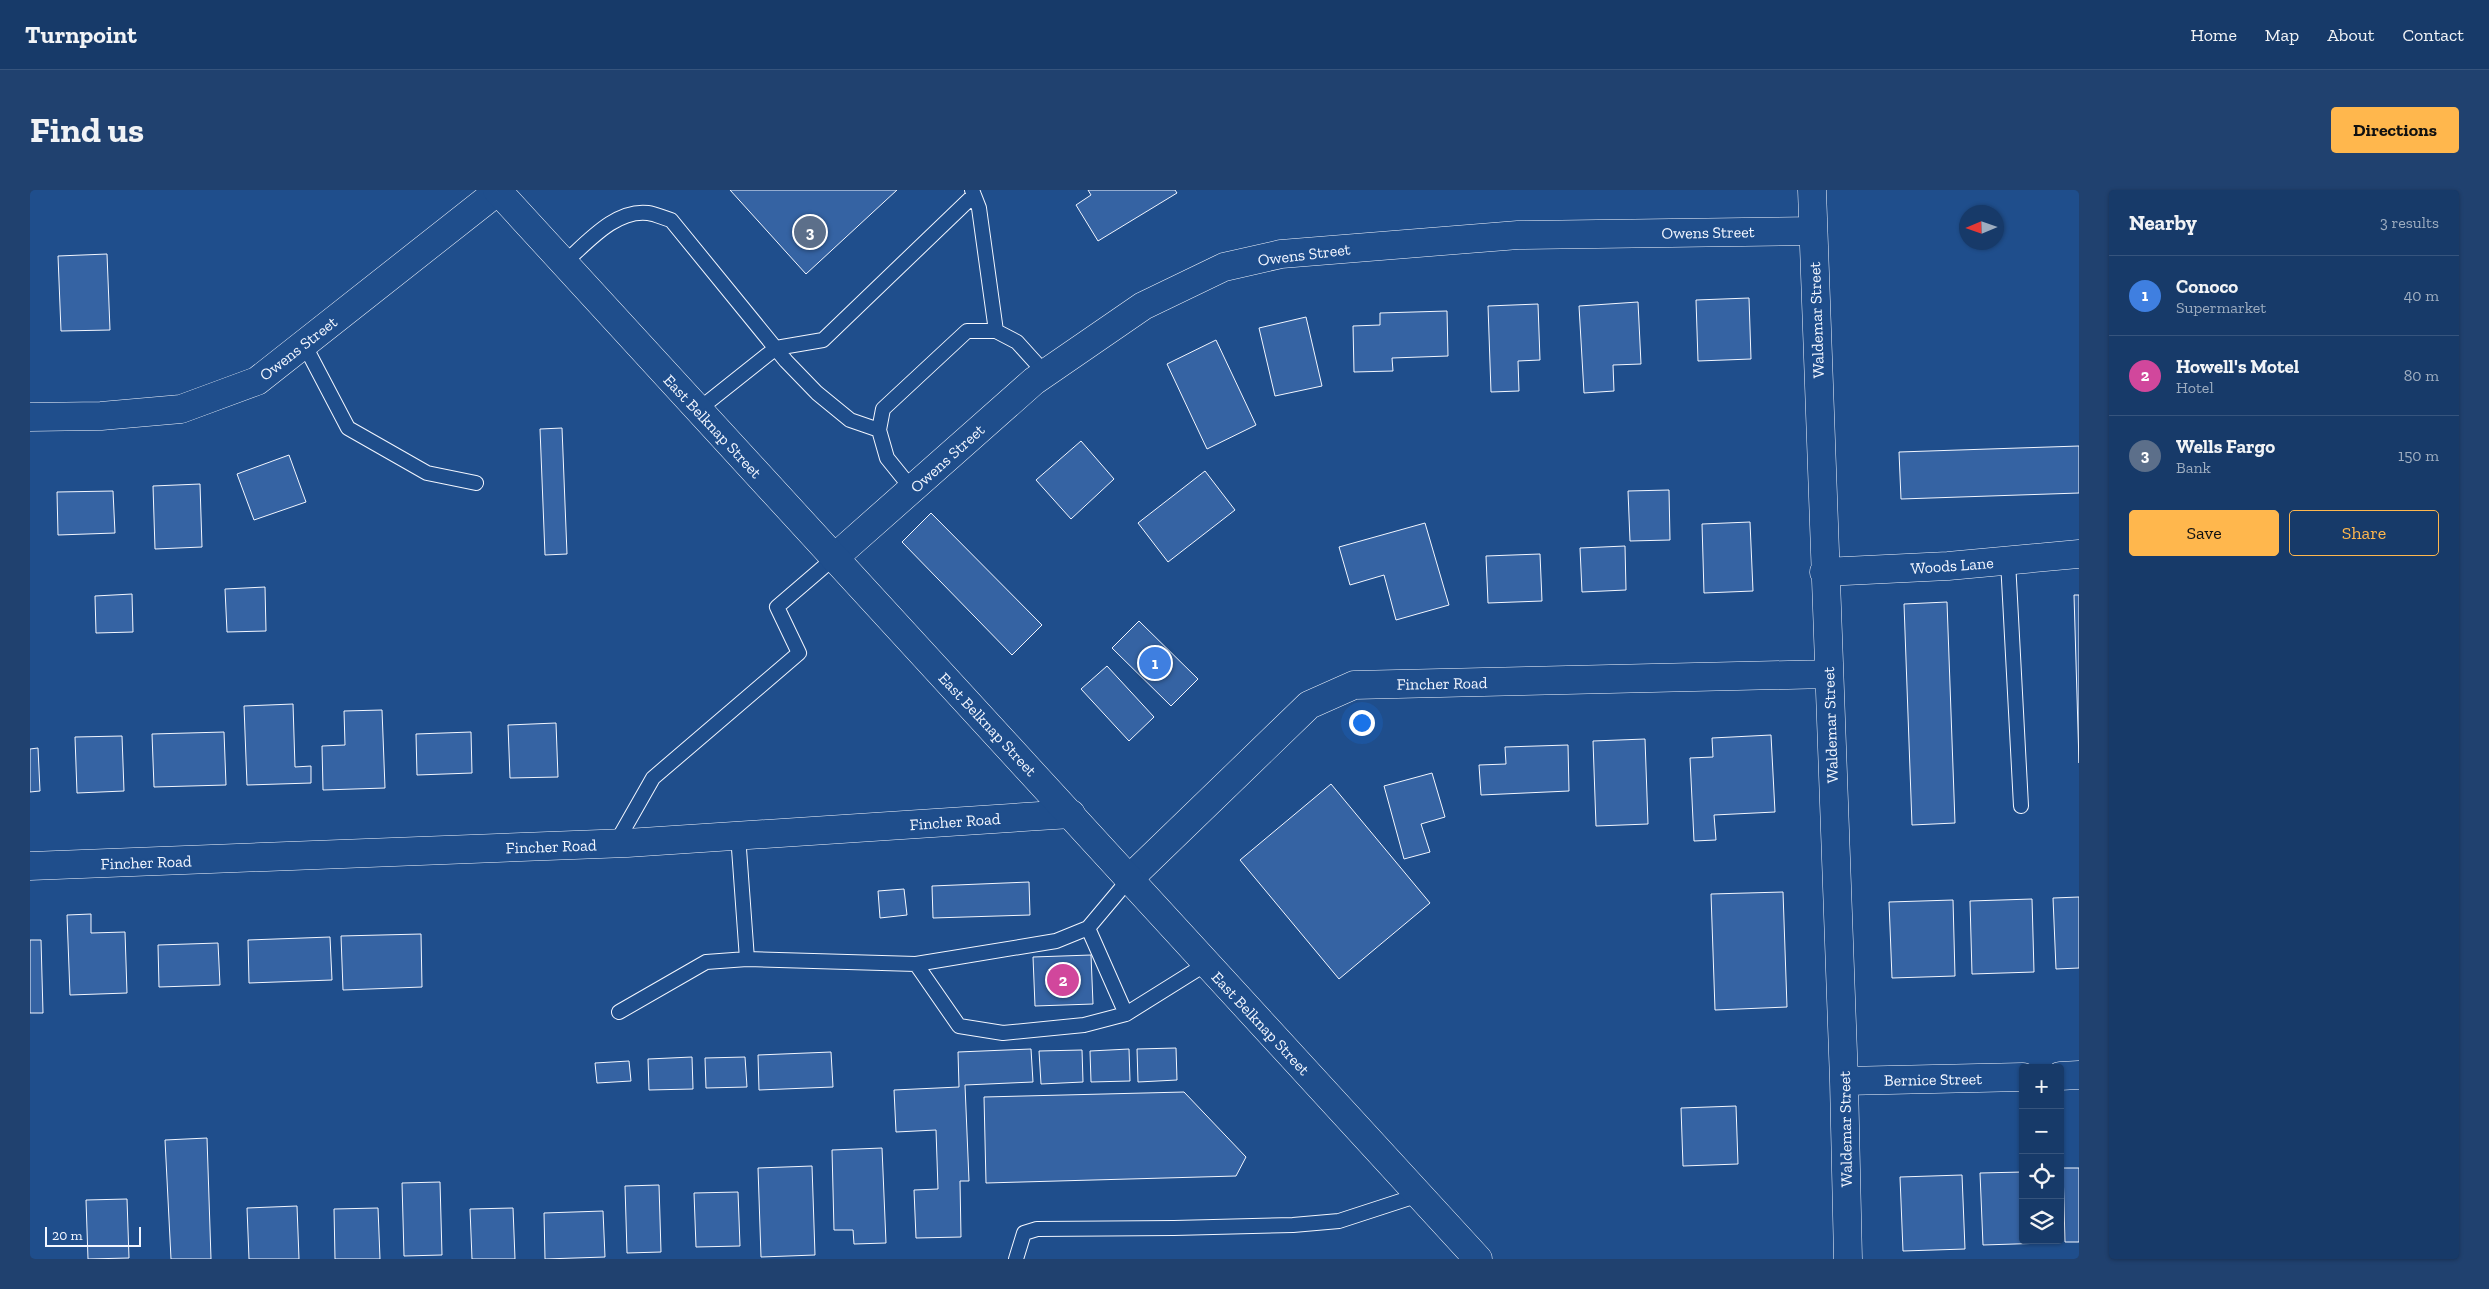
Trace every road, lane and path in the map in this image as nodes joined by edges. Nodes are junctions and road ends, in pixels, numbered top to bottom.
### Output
1 (1812, 190) edge
2 (498, 191) edge
3 (973, 193) edge
4 (1813, 231) junction
5 (564, 263) junction
6 (996, 330) junction
7 (304, 344) junction
8 (776, 348) junction
9 (1045, 373) junction
10 (698, 410) junction
11 (30, 417) edge
12 (879, 430) junction
13 (476, 483) dead end
14 (912, 489) junction
15 (2079, 554) edge
16 (834, 558) junction
17 (2008, 561) junction
18 (1824, 572) junction
19 (1828, 674) junction
20 (2022, 806) dead end
21 (1071, 814) junction
22 (738, 836) junction
23 (616, 843) junction
24 (30, 866) edge
25 (1130, 878) junction
26 (1088, 928) junction
27 (747, 959) junction
28 (916, 964) junction
29 (1206, 964) junction
30 (619, 1012) dead end
31 (1126, 1014) junction
32 (2079, 1075) edge
33 (2064, 1076) edge
34 (2019, 1077) edge
35 (1844, 1081) junction
36 (1419, 1195) junction
37 (1016, 1259) edge
38 (1478, 1259) edge
39 (1848, 1259) edge

1 - 4 street, Waldemar Street
2 - 5 street, East Belknap Street
2 - 7 street, Owens Street
3 - 6 lane
3 - 8 lane
4 - 9 street, Owens Street
4 - 18 street, Waldemar Street
5 - 8 lane
5 - 10 street, East Belknap Street
6 - 9 lane
6 - 12 lane
7 - 11 street, Owens Street
7 - 13 lane
8 - 10 lane
8 - 12 lane
9 - 14 street, Owens Street
10 - 16 street, East Belknap Street
12 - 14 lane
14 - 16 street, Owens Street
15 - 17 street, Woods Lane
16 - 21 street, East Belknap Street
16 - 23 lane
17 - 18 street, Woods Lane
17 - 20 lane
18 - 19 street, Waldemar Street
19 - 25 street, Fincher Road
19 - 35 street, Waldemar Street
21 - 22 street, Fincher Road
21 - 25 street, East Belknap Street
22 - 23 street, Fincher Road
22 - 27 lane
23 - 24 street, Fincher Road
25 - 26 lane
25 - 29 street, East Belknap Street
26 - 28 lane
26 - 31 lane
27 - 28 lane
27 - 30 lane
28 - 31 lane
29 - 31 lane
29 - 36 street, East Belknap Street
32 - 33 street
34 - 35 street, Bernice Street
35 - 39 street, Waldemar Street
36 - 37 lane
36 - 38 street, East Belknap Street

